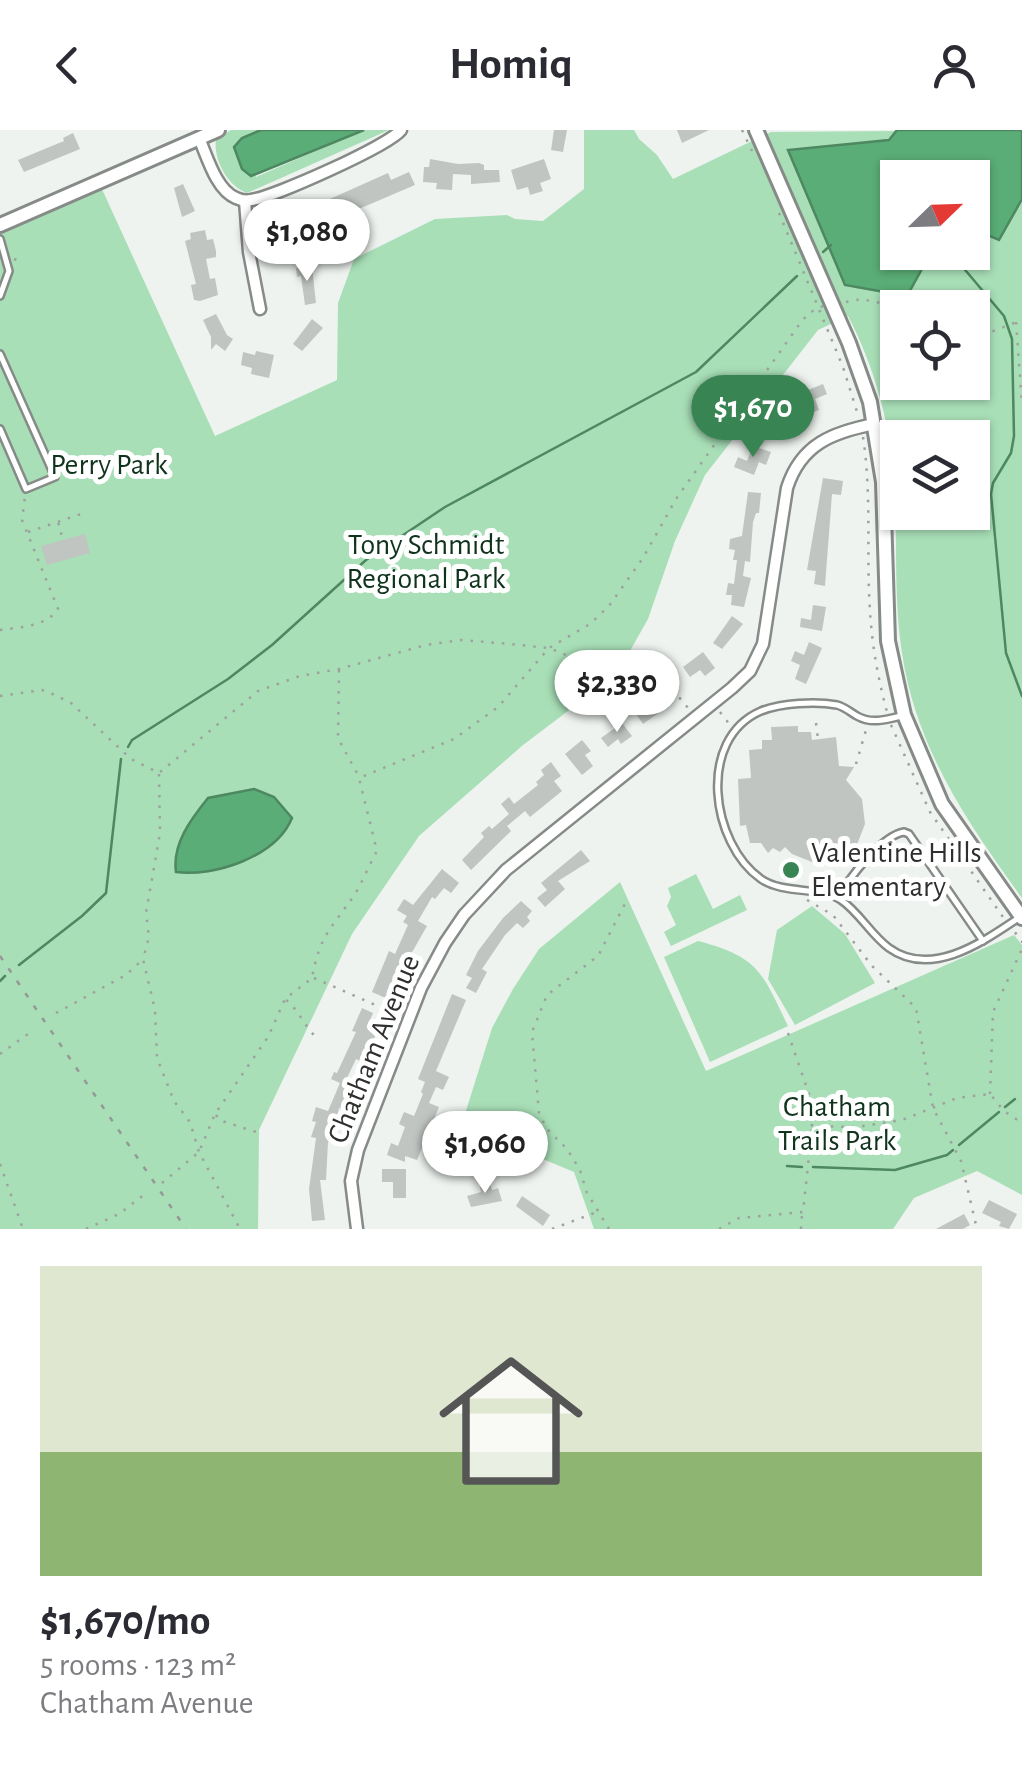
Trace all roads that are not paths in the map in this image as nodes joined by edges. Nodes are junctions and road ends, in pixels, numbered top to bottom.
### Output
1 (218, 130) edge
2 (401, 130) edge
3 (756, 130) edge
4 (199, 138) junction
5 (245, 201) junction
6 (0, 226) edge
7 (0, 239) edge
8 (0, 296) edge
9 (260, 308) dead end
10 (0, 354) edge
11 (875, 424) junction
12 (0, 429) edge
13 (904, 715) junction
14 (838, 898) junction
15 (1021, 917) edge
16 (983, 940) junction
17 (358, 1229) edge

1 - 4 street
2 - 5 street
3 - 11 street
4 - 5 street
4 - 6 street
5 - 9 street
7 - 8 lane
10 - 12 lane
11 - 13 street
11 - 17 street, Chatham Avenue
13 - 14 lane
13 - 15 street
14 - 16 lane
14 - 16 lane
15 - 16 lane

